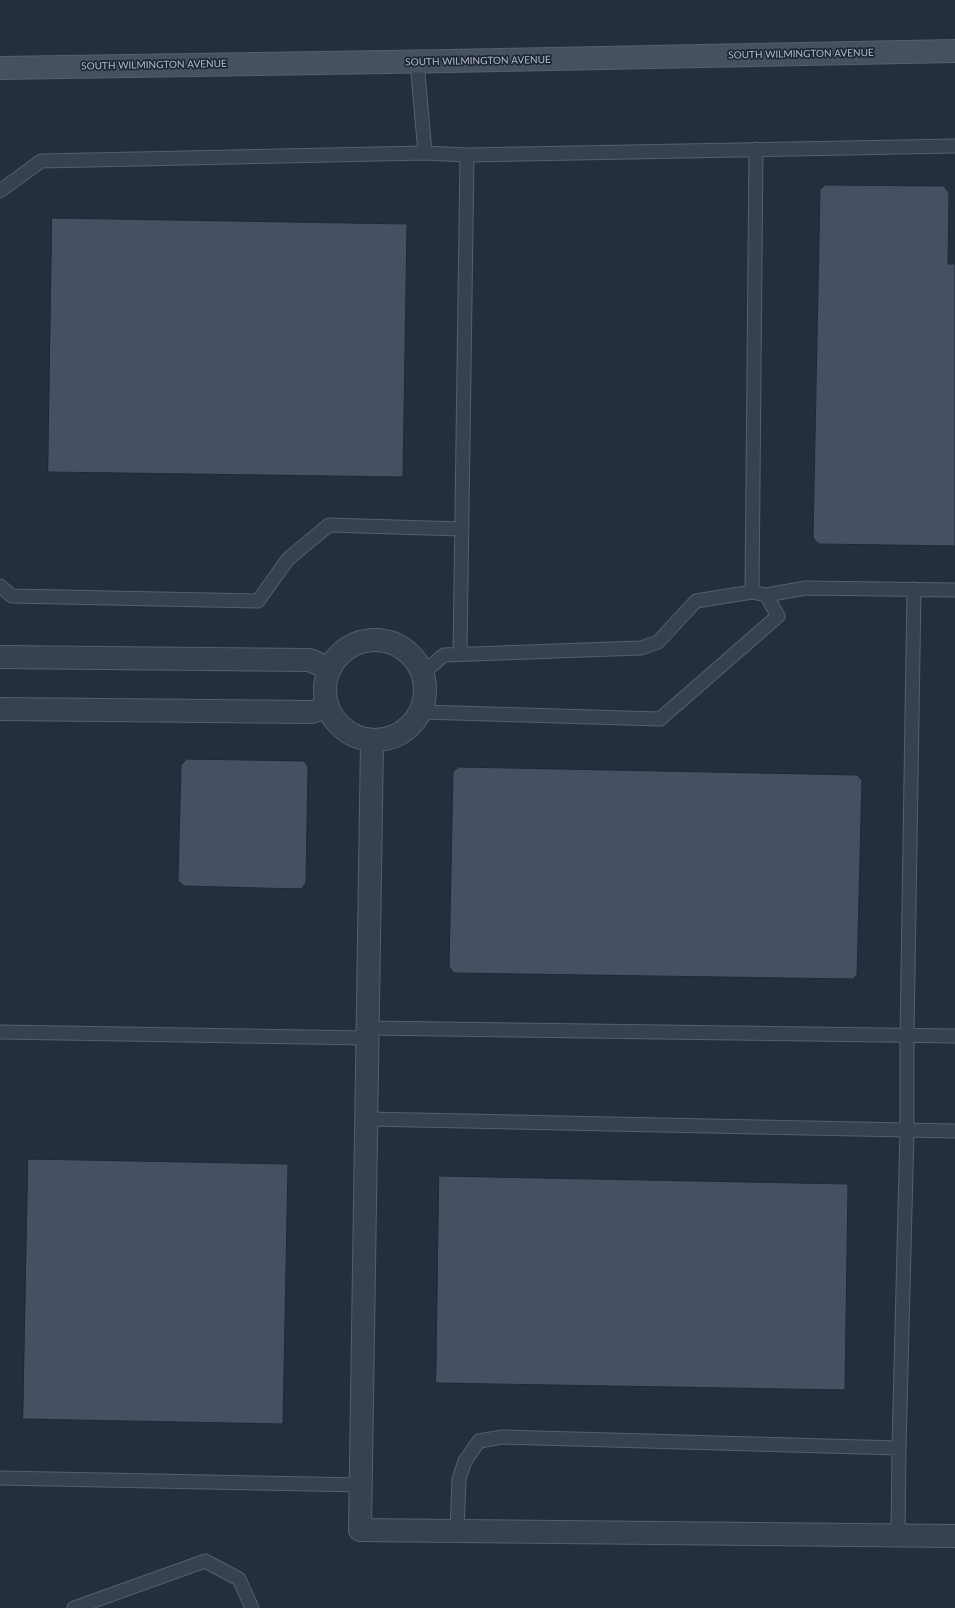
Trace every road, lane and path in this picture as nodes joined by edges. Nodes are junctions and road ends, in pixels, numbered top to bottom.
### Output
1 (955, 51) edge
2 (417, 62) junction
3 (0, 68) edge
4 (955, 146) edge
5 (756, 150) junction
6 (425, 153) junction
7 (467, 155) junction
8 (0, 191) edge
9 (461, 529) junction
10 (0, 586) edge
11 (914, 589) junction
12 (955, 590) edge
13 (752, 592) junction
14 (766, 595) junction
15 (460, 654) junction
16 (0, 657) edge
17 (328, 668) junction
18 (423, 673) junction
19 (326, 706) junction
20 (0, 709) edge
21 (421, 712) junction
22 (372, 741) junction
23 (0, 1032) edge
24 (367, 1033) junction
25 (907, 1035) junction
26 (955, 1036) edge
27 (366, 1119) junction
28 (907, 1130) junction
29 (955, 1131) edge
30 (899, 1448) junction
31 (0, 1478) edge
32 (361, 1485) junction
33 (457, 1531) junction
34 (898, 1536) junction
35 (955, 1536) edge
36 (74, 1608) edge
37 (252, 1608) edge
38 (255, 1608) edge

1 - 2 main road, SOUTH WILMINGTON AVENUE
2 - 3 main road, SOUTH WILMINGTON AVENUE
2 - 6 lane
4 - 5 lane
5 - 7 lane
5 - 13 lane
6 - 7 lane
6 - 8 lane
7 - 9 lane
9 - 10 lane
9 - 15 lane
11 - 12 lane
11 - 14 lane
11 - 25 lane
13 - 14 lane
13 - 15 lane
14 - 21 lane
15 - 18 lane
16 - 17 street
17 - 18 street
17 - 19 street
18 - 21 street
19 - 20 street
19 - 22 street
21 - 22 street
22 - 24 street
23 - 24 lane
24 - 25 lane
24 - 27 street
25 - 26 lane
25 - 28 lane
27 - 28 lane
27 - 32 street
28 - 29 lane
28 - 30 lane
30 - 33 lane
30 - 34 lane
31 - 32 lane
32 - 33 street
33 - 34 street
34 - 35 street
36 - 37 lane
37 - 38 lane

